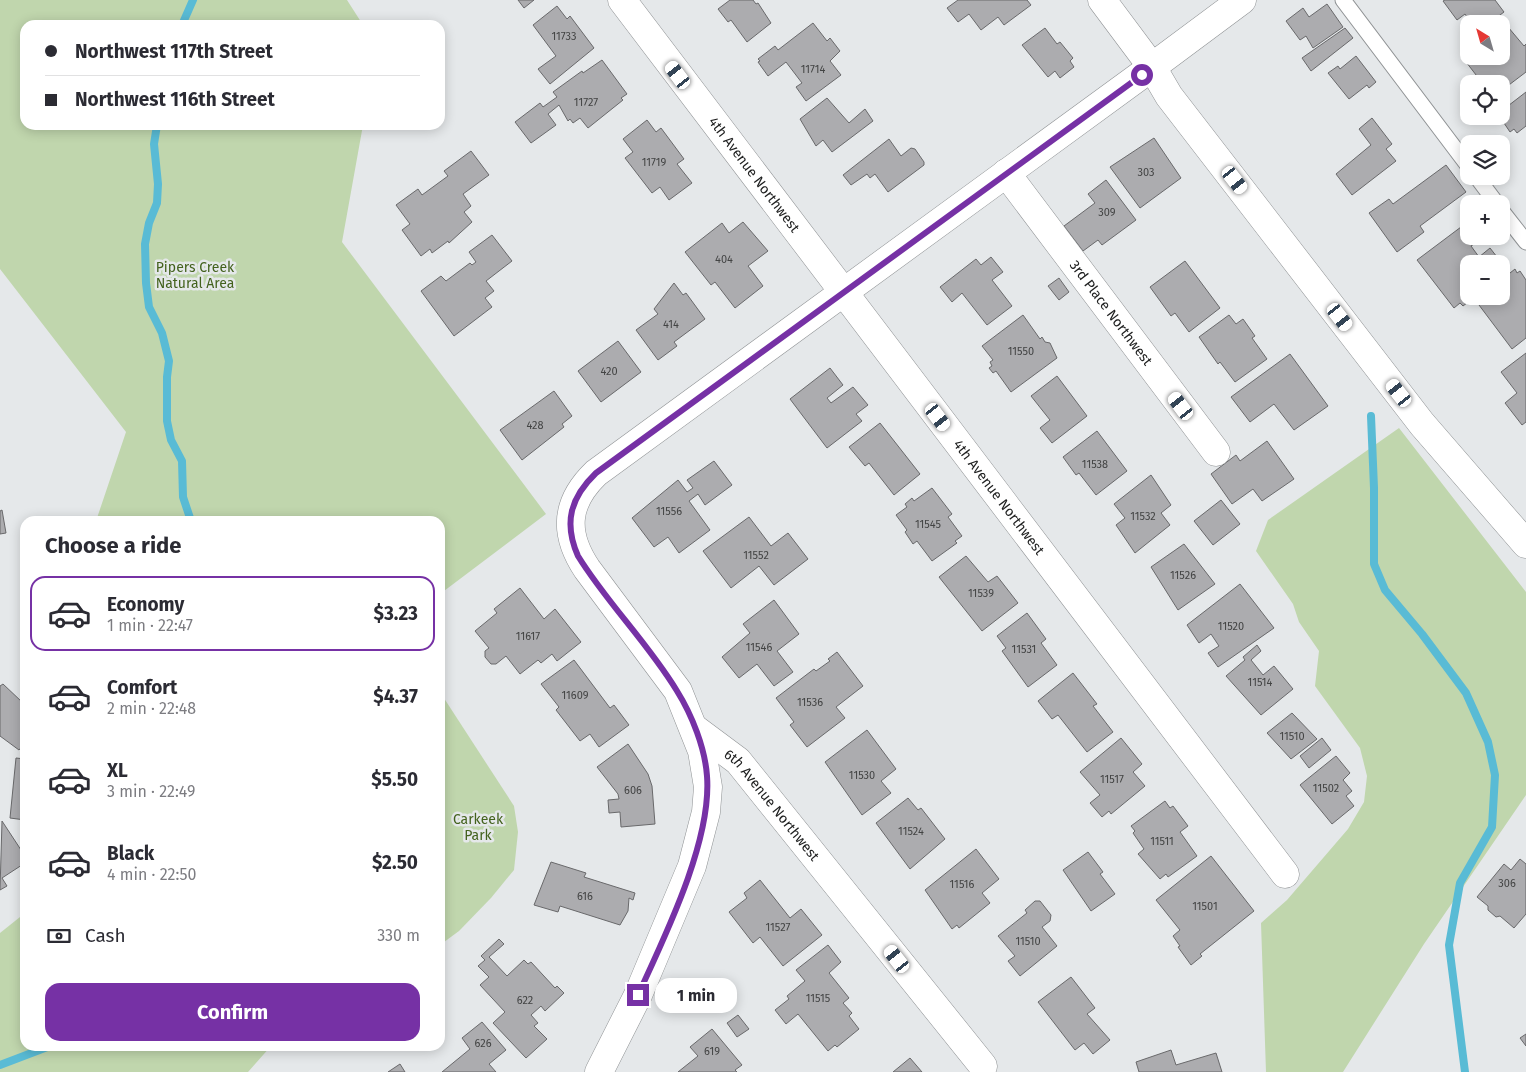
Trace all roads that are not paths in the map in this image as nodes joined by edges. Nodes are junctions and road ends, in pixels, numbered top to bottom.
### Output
1 (622, 0) edge
2 (1102, 0) edge
3 (1242, 0) edge
4 (1343, 0) edge
5 (1152, 67) junction
6 (1460, 155) edge
7 (1006, 174) junction
8 (1510, 222) edge
9 (1526, 242) edge
10 (842, 292) junction
11 (1216, 452) dead end
12 (1526, 544) edge
13 (695, 730) junction
14 (1285, 874) dead end
15 (983, 1066) dead end
16 (598, 1072) edge

1 - 10 street, 4th Avenue Northwest
2 - 5 street
3 - 5 street
4 - 6 lane
5 - 7 street
5 - 12 street
7 - 10 street
7 - 11 street, 3rd Place Northwest
8 - 9 lane
10 - 13 street
10 - 14 street, 4th Avenue Northwest
13 - 15 street, 6th Avenue Northwest
13 - 16 street

